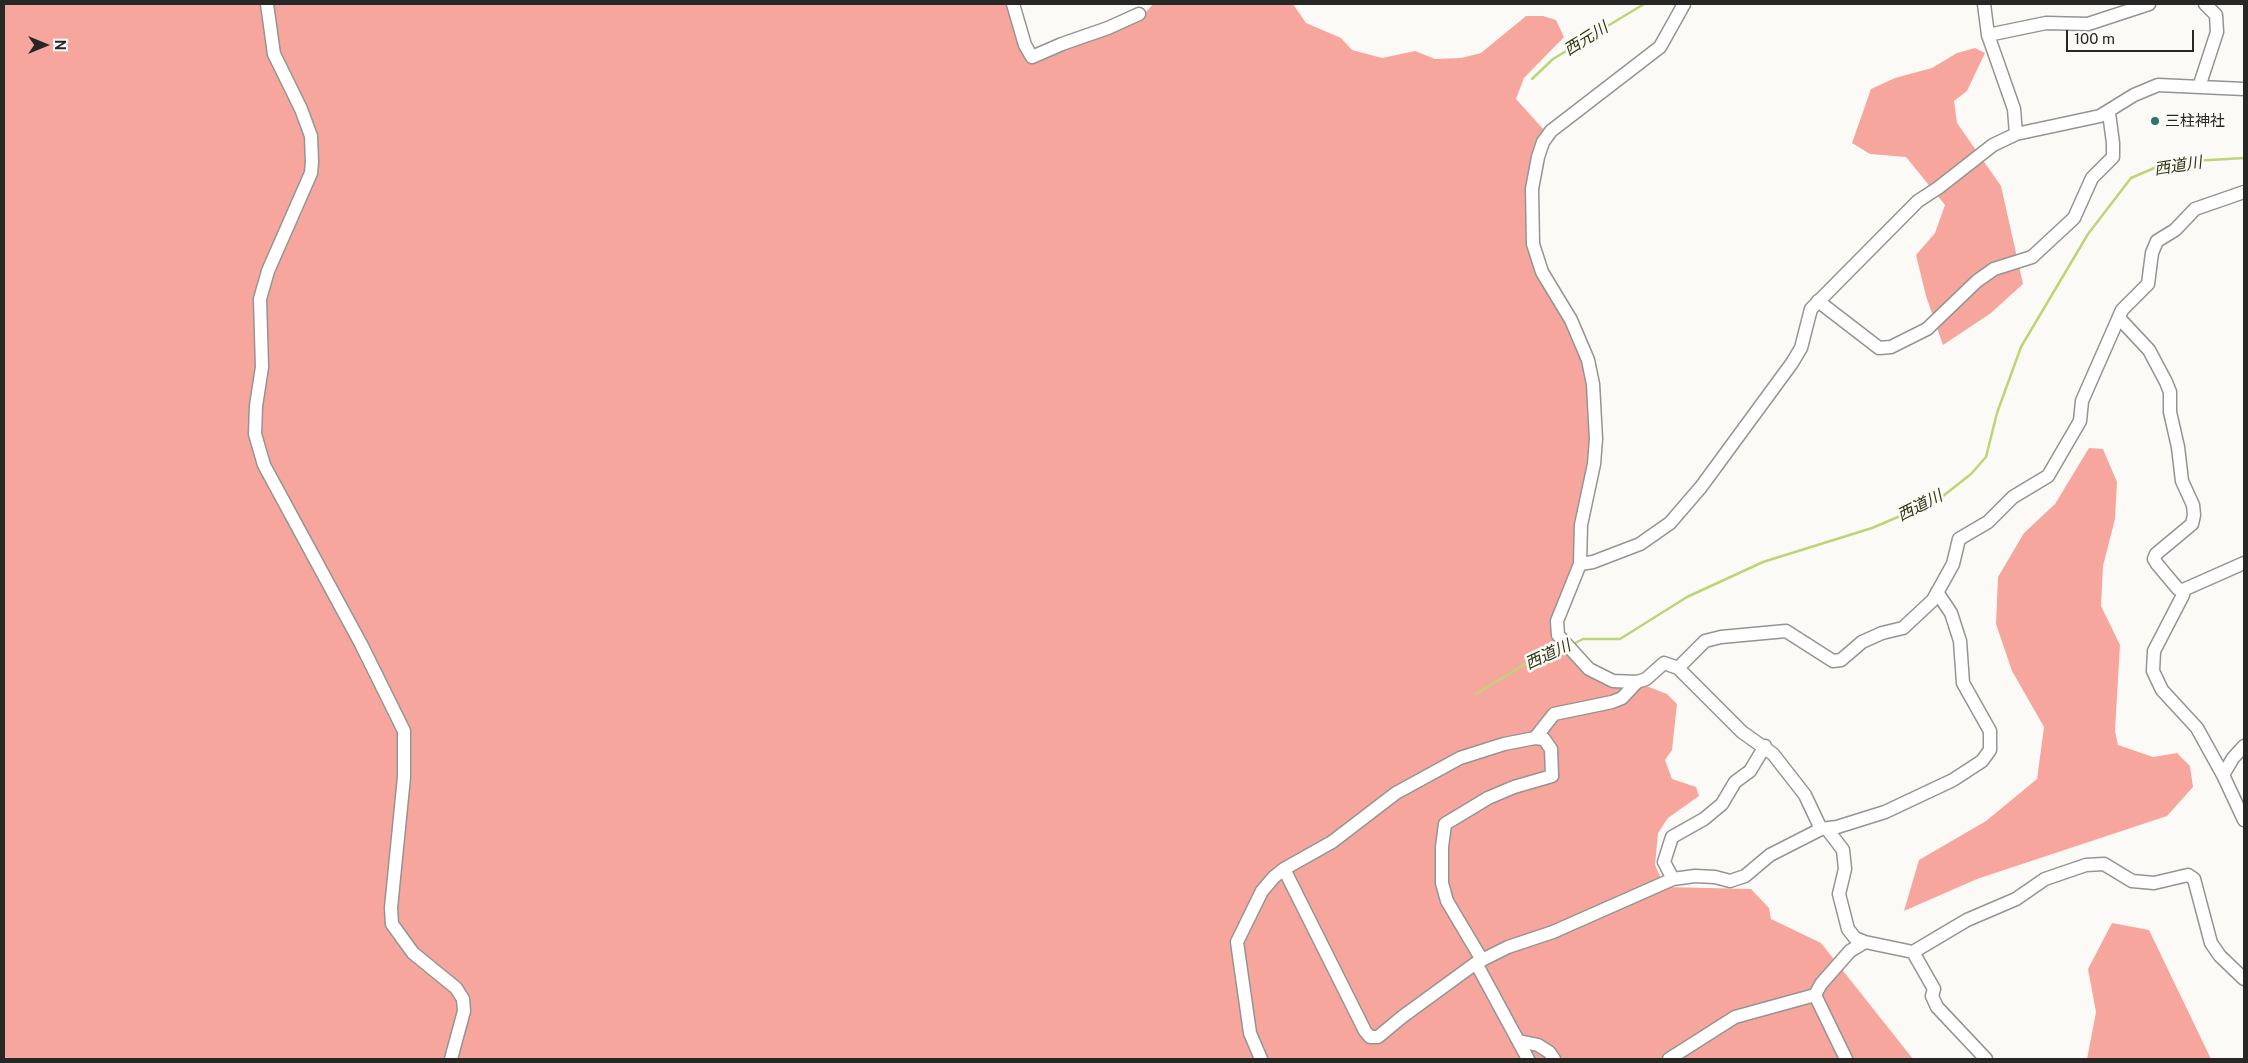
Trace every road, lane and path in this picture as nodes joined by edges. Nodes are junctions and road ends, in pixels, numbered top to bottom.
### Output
1 (267, 4) edge
2 (1013, 4) edge
3 (1684, 4) edge
4 (1984, 4) edge
5 (2149, 4) edge
6 (2205, 4) edge
7 (1139, 7) edge
8 (1988, 34) junction
9 (2199, 87) junction
10 (2244, 89) edge
11 (2108, 113) junction
12 (2016, 134) junction
13 (2244, 192) edge
14 (1818, 301) junction
15 (2119, 318) junction
16 (2244, 563) edge
17 (1580, 564) junction
18 (2183, 590) junction
19 (1937, 592) junction
20 (1678, 668) junction
21 (1637, 682) junction
22 (1535, 738) junction
23 (1766, 746) junction
24 (2244, 746) edge
25 (2223, 774) junction
26 (2244, 820) edge
27 (1824, 829) junction
28 (1284, 869) junction
29 (1673, 879) junction
30 (1865, 942) junction
31 (1913, 952) junction
32 (1479, 962) junction
33 (2244, 979) edge
34 (1815, 995) junction
35 (1519, 1040) junction
36 (451, 1059) edge
37 (1261, 1059) edge
38 (1528, 1059) edge
39 (1554, 1059) edge
40 (1669, 1059) edge
41 (1846, 1059) edge
42 (1986, 1059) edge

1 - 36 street
2 - 7 street
3 - 17 street
4 - 8 street
5 - 8 street
6 - 9 street
8 - 12 street
9 - 10 street
9 - 11 street
11 - 12 street
11 - 14 street
12 - 14 street
13 - 15 street
14 - 17 street
15 - 18 street
15 - 19 street
16 - 18 street
17 - 21 street
18 - 25 street
19 - 20 street
19 - 27 street
20 - 21 street
20 - 23 street
21 - 22 street
22 - 28 street
22 - 32 street
23 - 27 street
23 - 29 street
24 - 25 street
25 - 26 street
27 - 29 street
27 - 30 street
28 - 32 street
28 - 37 street
29 - 32 street
30 - 31 street
30 - 34 street
31 - 33 street
31 - 42 street
32 - 35 street
34 - 40 street
34 - 41 street
35 - 38 street
35 - 39 street

